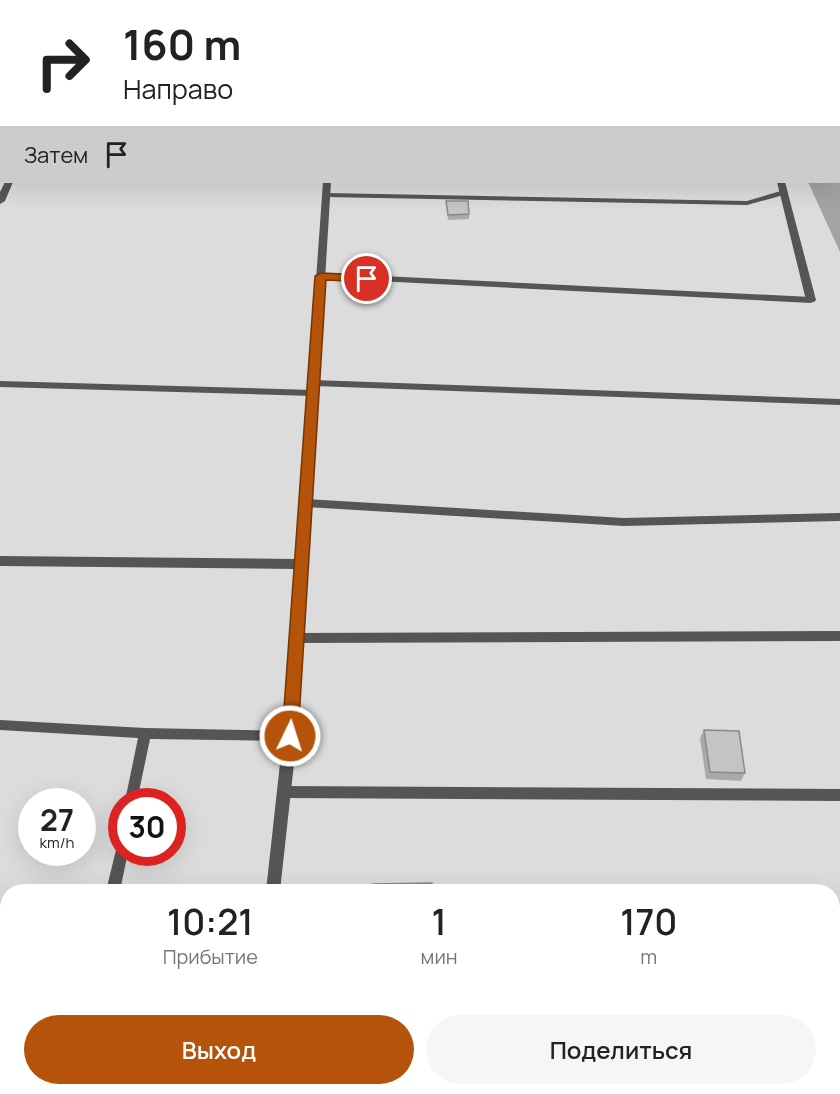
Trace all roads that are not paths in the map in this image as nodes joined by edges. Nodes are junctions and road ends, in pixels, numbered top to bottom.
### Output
1 (9, 183) edge
2 (327, 183) edge
3 (781, 183) edge
4 (784, 192) junction
5 (326, 195) junction
6 (0, 201) edge
7 (321, 276) junction
8 (811, 300) joint
9 (0, 384) edge
10 (313, 388) junction
11 (840, 402) edge
12 (306, 503) junction
13 (840, 517) edge
14 (0, 561) edge
15 (302, 564) junction
16 (840, 636) edge
17 (297, 638) junction
18 (0, 725) edge
19 (145, 732) junction
20 (290, 736) junction
21 (134, 788) edge
22 (284, 792) junction
23 (840, 795) edge
24 (118, 866) edge
25 (115, 884) edge
26 (274, 884) edge

1 - 6 street
2 - 5 street
3 - 4 street
4 - 5 lane
4 - 8 street
5 - 7 street
7 - 8 lane
7 - 10 street
9 - 10 lane
10 - 11 lane
10 - 12 street
12 - 13 lane
12 - 15 street
14 - 15 street
15 - 17 street
16 - 17 lane
17 - 20 street
18 - 19 lane
19 - 20 lane
19 - 21 lane
20 - 22 street
22 - 23 lane
22 - 26 street
24 - 25 lane

